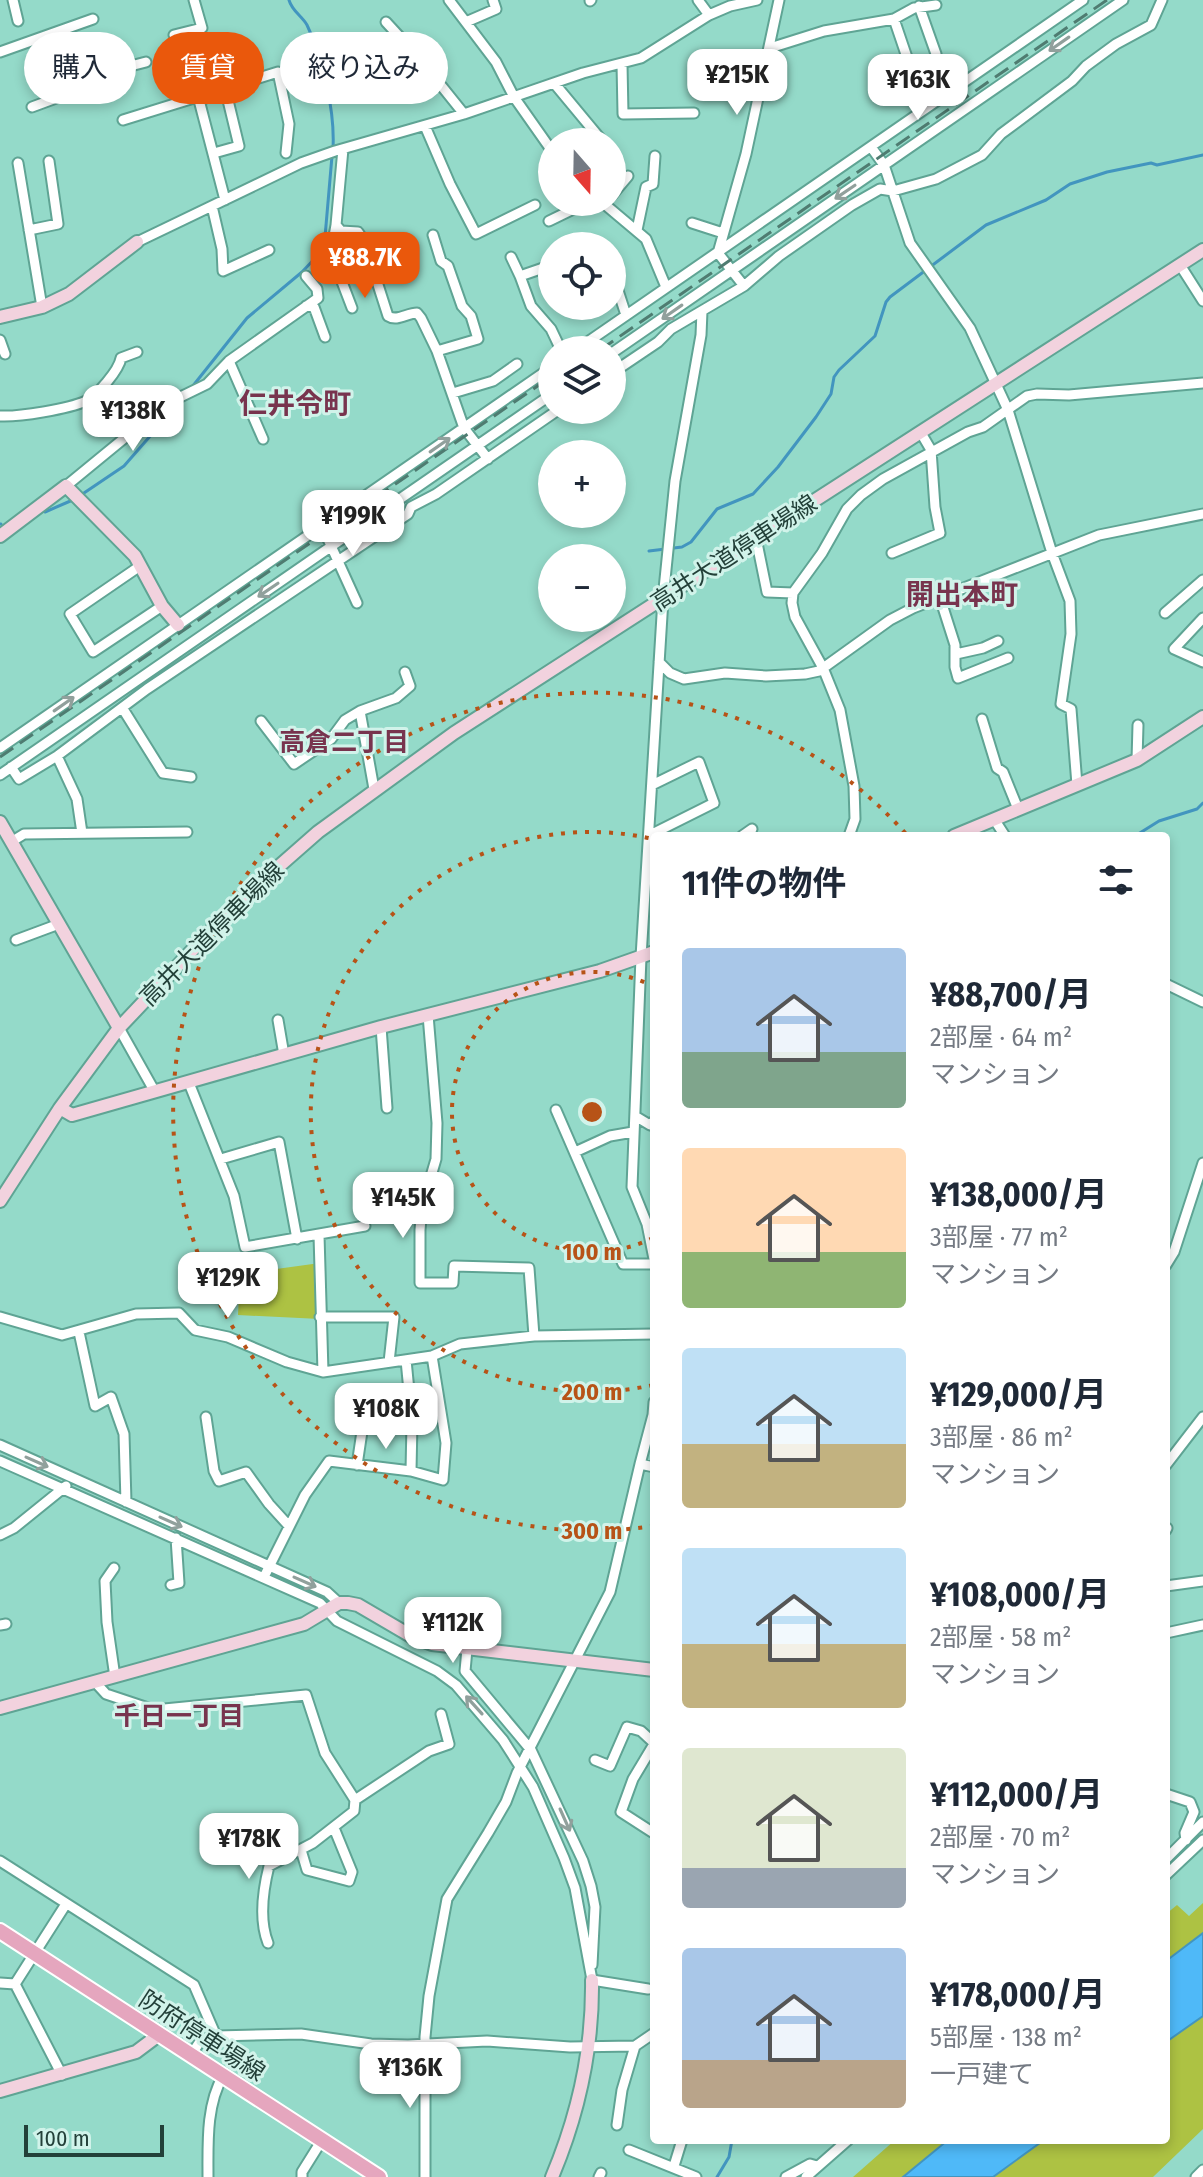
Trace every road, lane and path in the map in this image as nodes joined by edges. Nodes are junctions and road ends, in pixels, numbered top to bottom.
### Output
1 (13, 0) edge
2 (194, 0) edge
3 (449, 0) edge
4 (493, 0) edge
5 (698, 0) edge
6 (757, 0) edge
7 (779, 0) edge
8 (1083, 0) edge
9 (1123, 0) edge
10 (1162, 0) edge
11 (936, 5) dead end
12 (919, 6) junction
13 (709, 15) junction
14 (93, 19) dead end
15 (894, 19) junction
16 (18, 21) dead end
17 (386, 22) dead end
18 (466, 22) junction
19 (186, 32) edge
20 (770, 48) junction
21 (0, 52) edge
22 (936, 54) dead end
23 (146, 62) dead end
24 (622, 64) junction
25 (915, 81) dead end
26 (554, 83) junction
27 (514, 97) junction
28 (32, 107) dead end
29 (694, 113) dead end
30 (464, 114) junction
31 (123, 120) dead end
32 (425, 126) junction
33 (591, 128) edge
34 (538, 131) edge
35 (871, 147) junction
36 (336, 151) junction
37 (214, 153) junction
38 (286, 153) dead end
39 (655, 156) dead end
40 (49, 161) dead end
41 (18, 163) dead end
42 (884, 165) junction
43 (628, 176) dead end
44 (626, 178) edge
45 (893, 191) junction
46 (225, 200) junction
47 (535, 205) dead end
48 (212, 206) junction
49 (559, 216) edge
50 (620, 216) edge
51 (549, 221) dead end
52 (692, 223) dead end
53 (336, 225) junction
54 (29, 230) junction
55 (637, 230) junction
56 (723, 233) junction
57 (433, 235) dead end
58 (137, 242) joint
59 (269, 250) dead end
60 (1203, 250) edge
61 (718, 253) junction
62 (511, 257) dead end
63 (1180, 265) junction
64 (538, 270) edge
65 (731, 270) junction
66 (306, 276) dead end
67 (520, 276) junction
68 (744, 286) junction
69 (666, 287) junction
70 (1203, 301) edge
71 (306, 306) junction
72 (42, 307) junction
73 (352, 308) dead end
74 (702, 311) junction
75 (626, 315) edge
76 (0, 317) edge
77 (619, 320) edge
78 (554, 336) edge
79 (596, 336) edge
80 (325, 337) dead end
81 (0, 340) edge
82 (626, 343) edge
83 (437, 351) junction
84 (137, 352) dead end
85 (5, 354) dead end
86 (229, 361) junction
87 (517, 364) dead end
88 (626, 364) edge
89 (538, 377) edge
90 (1203, 383) edge
91 (996, 384) junction
92 (453, 393) junction
93 (538, 404) edge
94 (1008, 410) junction
95 (0, 416) edge
96 (538, 424) edge
97 (464, 428) junction
98 (921, 433) junction
99 (263, 439) dead end
100 (477, 446) junction
101 (931, 450) junction
102 (488, 459) junction
103 (848, 479) junction
104 (73, 494) junction
105 (861, 495) junction
106 (1203, 514) edge
107 (322, 526) junction
108 (0, 536) edge
109 (756, 538) junction
110 (332, 546) junction
111 (892, 553) dead end
112 (1052, 553) junction
113 (336, 561) junction
114 (140, 566) junction
115 (1203, 580) edge
116 (793, 593) junction
117 (940, 598) junction
118 (663, 599) junction
119 (357, 603) dead end
120 (162, 606) junction
121 (1165, 613) dead end
122 (1203, 618) edge
123 (178, 625) junction
124 (998, 641) dead end
125 (956, 654) junction
126 (1008, 658) dead end
127 (659, 662) junction
128 (1203, 662) edge
129 (823, 668) junction
130 (405, 672) dead end
131 (123, 709) junction
132 (360, 711) junction
133 (1203, 717) edge
134 (982, 719) dead end
135 (261, 721) dead end
136 (1138, 725) dead end
137 (0, 748) edge
138 (57, 756) junction
139 (1137, 760) junction
140 (11, 767) junction
141 (0, 775) edge
142 (191, 777) dead end
143 (652, 785) junction
144 (1077, 785) junction
145 (374, 789) junction
146 (1018, 809) junction
147 (994, 819) junction
148 (0, 822) edge
149 (752, 829) dead end
150 (187, 832) dead end
151 (650, 832) edge
152 (656, 832) edge
153 (748, 832) edge
154 (850, 832) edge
155 (963, 832) edge
156 (1002, 832) edge
157 (82, 833) junction
158 (650, 835) edge
159 (11, 842) junction
160 (59, 924) junction
161 (16, 940) dead end
162 (650, 954) edge
163 (641, 957) junction
164 (1170, 986) edge
165 (1203, 1002) edge
166 (428, 1015) junction
167 (278, 1020) dead end
168 (381, 1027) junction
169 (119, 1028) junction
170 (284, 1055) junction
171 (189, 1083) junction
172 (155, 1092) junction
173 (60, 1108) junction
174 (387, 1108) dead end
175 (556, 1110) dead end
176 (635, 1116) junction
177 (650, 1125) edge
178 (633, 1132) junction
179 (575, 1152) junction
180 (221, 1159) junction
181 (1203, 1163) edge
182 (1, 1195) edge
183 (365, 1226) dead end
184 (319, 1235) junction
185 (297, 1239) junction
186 (650, 1240) edge
187 (1170, 1258) edge
188 (650, 1262) edge
189 (0, 1317) edge
190 (320, 1317) junction
191 (79, 1332) junction
192 (650, 1334) edge
193 (534, 1336) junction
194 (432, 1356) junction
195 (406, 1360) junction
196 (389, 1362) junction
197 (323, 1372) junction
198 (206, 1417) dead end
199 (1203, 1417) edge
200 (364, 1418) dead end
201 (650, 1426) edge
202 (0, 1445) edge
203 (1170, 1460) edge
204 (0, 1461) edge
205 (640, 1464) junction
206 (357, 1465) junction
207 (650, 1466) edge
208 (411, 1471) junction
209 (74, 1479) junction
210 (65, 1487) junction
211 (126, 1502) junction
212 (289, 1526) junction
213 (0, 1535) edge
214 (176, 1538) junction
215 (269, 1566) junction
216 (114, 1568) dead end
217 (264, 1577) junction
218 (1203, 1581) edge
219 (171, 1585) dead end
220 (1170, 1585) edge
221 (339, 1603) junction
222 (326, 1610) junction
223 (1203, 1625) edge
224 (1170, 1632) edge
225 (467, 1649) junction
226 (577, 1660) junction
227 (650, 1669) edge
228 (115, 1677) junction
229 (95, 1682) junction
230 (0, 1708) edge
231 (441, 1714) dead end
232 (650, 1739) edge
233 (531, 1750) junction
234 (650, 1750) edge
235 (595, 1760) dead end
236 (522, 1767) junction
237 (1170, 1795) edge
238 (355, 1800) junction
239 (1203, 1822) edge
240 (334, 1828) junction
241 (650, 1831) edge
242 (1186, 1840) junction
243 (1203, 1840) edge
244 (301, 1850) junction
245 (1170, 1855) edge
246 (0, 1861) edge
247 (1170, 1871) edge
248 (66, 1904) junction
249 (0, 1931) edge
250 (268, 1943) dead end
251 (35, 1954) junction
252 (592, 1980) junction
253 (0, 1983) edge
254 (15, 1984) junction
255 (648, 1989) dead end
256 (160, 2034) junction
257 (216, 2036) junction
258 (650, 2036) edge
259 (426, 2045) junction
260 (590, 2045) junction
261 (635, 2046) junction
262 (191, 2055) junction
263 (62, 2075) junction
264 (223, 2076) junction
265 (0, 2091) edge
266 (617, 2125) dead end
267 (322, 2140) junction
268 (681, 2144) edge
269 (843, 2144) edge
270 (629, 2150) dead end
271 (674, 2166) junction
272 (817, 2166) junction
273 (1203, 2170) edge
274 (208, 2177) edge
275 (302, 2177) edge
276 (379, 2177) edge
277 (425, 2177) edge
278 (552, 2177) edge
279 (696, 2177) edge
280 (786, 2177) edge
281 (806, 2177) edge
282 (1196, 2177) edge

1 - 16 street
2 - 19 street
3 - 18 street
4 - 18 street
5 - 13 street
6 - 13 street
7 - 20 street
8 - 35 street
9 -> 42 street
10 - 45 street
11 - 12 street
12 - 15 street
12 - 22 street
13 - 24 street
14 - 21 street
15 - 20 street
15 - 25 street
17 - 30 street
18 - 27 street
20 - 56 street
23 - 28 street
24 - 26 street
24 - 29 street
26 - 27 street
26 - 33 street
27 - 30 street
27 - 34 street
30 - 32 street
31 - 38 street
32 - 36 street
32 - 47 street
35 - 42 street
35 - 61 street
36 - 46 street
36 - 53 street
37 - 37 street
37 - 46 street
39 - 55 street
40 - 54 street
41 - 54 street
42 - 45 street
42 -> 65 street
43 - 44 street
45 - 68 street
45 - 91 street
46 - 48 street
48 - 58 street
48 - 59 street
49 - 51 street
50 - 55 street
52 - 56 street
53 - 73 street
53 - 83 street
54 - 72 street
55 - 69 street
56 - 61 street
57 - 83 street
58 - 72 street
60 - 63 street, 高井大道停車場線
61 - 65 street
61 - 69 street
62 - 67 street
63 - 70 street
63 - 91 street, 高井大道停車場線
64 - 67 street
65 - 68 street
65 -> 82 street
66 - 71 street
67 - 78 street
68 - 74 street
69 - 75 street
71 - 80 street
71 - 86 street
72 - 76 street
74 - 88 street
74 - 118 street
77 - 79 street
81 - 85 street
83 - 92 street
84 - 95 street
86 - 99 street
86 - 104 street
87 - 92 street
89 - 97 street
90 - 94 street
91 - 94 street
91 - 98 street, 高井大道停車場線
92 - 97 street
93 - 100 street
94 - 101 street
94 - 112 street
96 - 102 street
97 - 100 street
107 -> 97 street
98 - 101 street
98 - 103 street, 高井大道停車場線
100 - 102 street
100 - 110 street
101 - 105 street
101 - 111 street
102 - 113 street
103 - 105 street
103 - 109 street, 高井大道停車場線
104 - 108 street
104 - 114 street
105 - 116 street
106 - 112 street
107 - 110 street
107 - 123 street
109 - 116 street
109 - 118 street, 高井大道停車場線
110 - 113 street
110 -> 140 street
112 - 117 street
112 - 144 street
113 - 119 street
113 - 131 street
114 - 120 street
114 - 120 street
115 - 121 street
116 - 129 street
117 - 125 street
117 - 129 street
118 - 127 street
118 - 145 street, 高井大道停車場線
120 - 123 street
122 - 128 street
137 -> 123 street
124 - 125 street
125 - 126 street
127 - 129 street
127 - 143 street
129 - 154 street
130 - 132 street
131 - 138 street
131 - 142 street
132 - 135 street
132 - 145 street
133 - 139 street
134 - 146 street
136 - 139 street
138 - 140 street
138 - 157 street
139 - 144 street
140 - 141 street
143 - 151 street
143 - 152 street
144 - 146 street
145 - 169 street, 高井大道停車場線
146 - 147 street
147 - 155 street
147 - 156 street
148 - 159 street
149 - 153 street
150 - 157 street
157 - 159 street
158 - 163 street
159 - 160 street
160 - 161 street
160 - 169 street
162 - 163 street
163 - 166 street
163 - 176 street
164 - 165 street
166 - 168 street
166 - 193 street
167 - 170 street
168 - 170 street
168 - 174 street
169 - 172 street
169 - 173 street, 高井大道停車場線
170 - 171 street
171 - 172 street
171 - 180 street
172 - 173 street
173 - 182 street, 高井大道停車場線
175 - 179 street
176 - 177 street
176 - 178 street
178 - 179 street
178 - 186 street
179 - 188 street
180 - 185 street
180 - 185 street
181 - 187 street
183 - 184 street
184 - 185 street
184 - 190 street
189 - 191 street
190 - 196 street
190 - 197 street
191 - 197 street
191 - 211 street
192 - 193 street
193 - 194 street
194 - 195 street
194 - 208 street
195 - 196 street
195 - 208 street
196 - 197 street
198 - 212 street
199 - 203 street
200 - 206 street
201 - 205 street
202 -> 209 street
204 - 210 street
205 - 207 street
205 - 226 street
206 - 208 street
206 - 212 street
209 - 210 street
209 - 211 street
210 - 213 street
210 - 214 street
211 -> 215 street
212 - 215 street
214 - 217 street
214 - 219 street
215 - 217 street
215 -> 221 street
216 - 228 street
217 - 222 street
218 - 220 street
221 - 222 street
221 - 225 street
222 - 228 street
236 -> 222 street
223 - 224 street
225 - 226 street
225 - 233 street
226 - 227 street
226 - 233 street
228 - 229 street
229 - 230 street
229 - 238 street
231 - 238 street
232 - 235 street
233 - 236 street
233 -> 252 street
234 - 241 street
236 - 252 street
236 - 259 street
237 - 242 street
238 - 240 street
239 - 242 street
240 - 244 street
240 - 244 street
242 - 245 street
243 - 247 street
244 - 250 street
246 - 248 street
248 - 251 street
248 - 257 street
249 - 251 main road, 防府停車場線
251 - 254 street
251 - 256 main road, 防府停車場線
252 - 255 street
252 - 260 street
253 - 254 street
254 - 263 street
256 - 262 main road, 防府停車場線
256 - 263 street
257 - 259 street
257 - 262 street
258 - 261 street
259 - 260 street
259 - 277 street
260 - 261 street
260 - 278 street
261 - 266 street
262 - 264 main road, 防府停車場線
263 - 265 street
264 - 267 main road, 防府停車場線
264 - 274 street
267 - 275 street
267 - 276 main road, 防府停車場線
268 - 271 street
269 - 272 street
270 - 271 street
271 - 279 street
272 - 280 street
272 - 281 street
273 - 282 street

